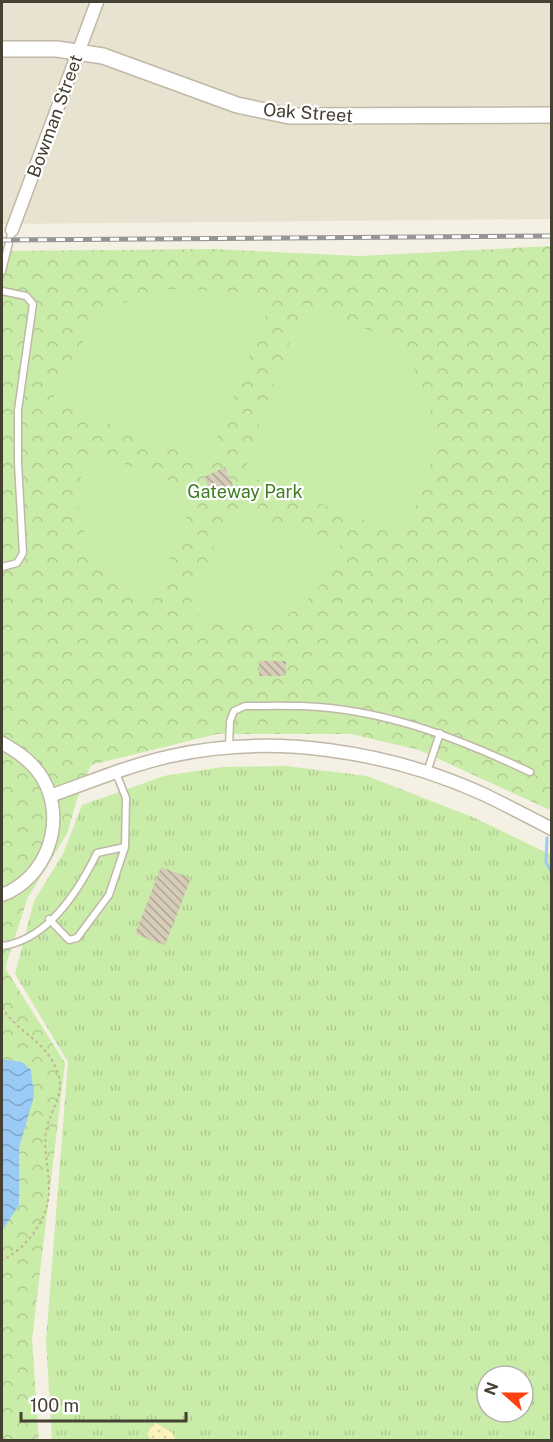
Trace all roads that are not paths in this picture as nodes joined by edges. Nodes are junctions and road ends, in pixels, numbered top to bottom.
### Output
1 (97, 2) edge
2 (2, 49) edge
3 (78, 52) junction
4 (552, 115) edge
5 (12, 230) joint
6 (2, 271) edge
7 (2, 291) edge
8 (2, 567) edge
9 (440, 734) junction
10 (2, 743) edge
11 (229, 747) junction
12 (426, 772) junction
13 (530, 772) dead end
14 (116, 773) junction
15 (50, 796) junction
16 (552, 829) edge
17 (125, 847) junction
18 (2, 895) edge
19 (50, 920) junction
20 (2, 946) edge

1 - 3 street, Bowman Street
2 - 3 street, Oak Street
3 - 4 street, Oak Street
3 - 5 street, Bowman Street
5 - 6 lane
7 - 8 lane
9 - 11 lane
9 - 12 lane
9 - 13 lane
10 - 15 street
11 - 12 street
11 - 14 street
12 - 16 street
14 - 15 street
14 - 17 lane
15 - 18 street
17 - 19 lane
17 - 19 lane
19 - 20 lane

